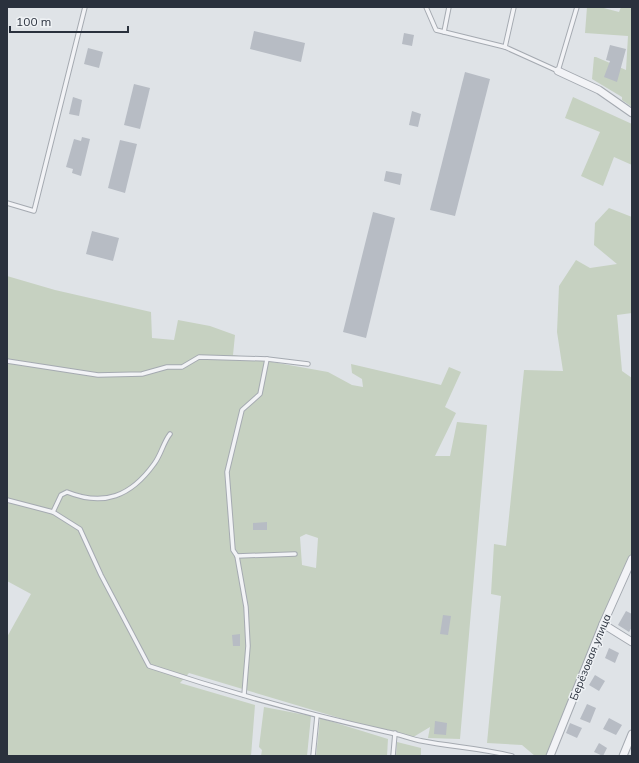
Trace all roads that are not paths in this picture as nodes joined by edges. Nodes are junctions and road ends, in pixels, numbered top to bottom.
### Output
1 (85, 7) edge
2 (426, 7) edge
3 (449, 7) edge
4 (514, 7) edge
5 (577, 7) edge
6 (444, 32) junction
7 (505, 47) junction
8 (558, 71) junction
9 (632, 113) edge
10 (7, 203) edge
11 (267, 359) junction
12 (7, 361) edge
13 (308, 364) dead end
14 (170, 434) dead end
15 (7, 500) edge
16 (53, 512) junction
17 (295, 554) dead end
18 (237, 556) junction
19 (632, 559) edge
20 (603, 624) junction
21 (632, 642) edge
22 (244, 695) junction
23 (317, 716) junction
24 (395, 733) junction
25 (632, 734) edge
26 (313, 756) edge
27 (393, 756) edge
28 (512, 756) edge
29 (550, 756) edge
30 (623, 756) edge

1 - 10 lane
2 - 6 lane
3 - 6 lane
4 - 7 lane
5 - 8 lane
6 - 7 lane
7 - 8 lane
8 - 9 street
11 - 12 lane
11 - 13 lane
11 - 18 lane
14 - 16 lane
15 - 16 lane
16 - 22 lane
17 - 18 lane
18 - 22 lane
19 - 20 street, Берёзовая улица
20 - 21 street
20 - 29 street, Берёзовая улица
22 - 23 lane
23 - 24 lane
23 - 26 lane
24 - 27 lane
24 - 28 lane
25 - 30 street

